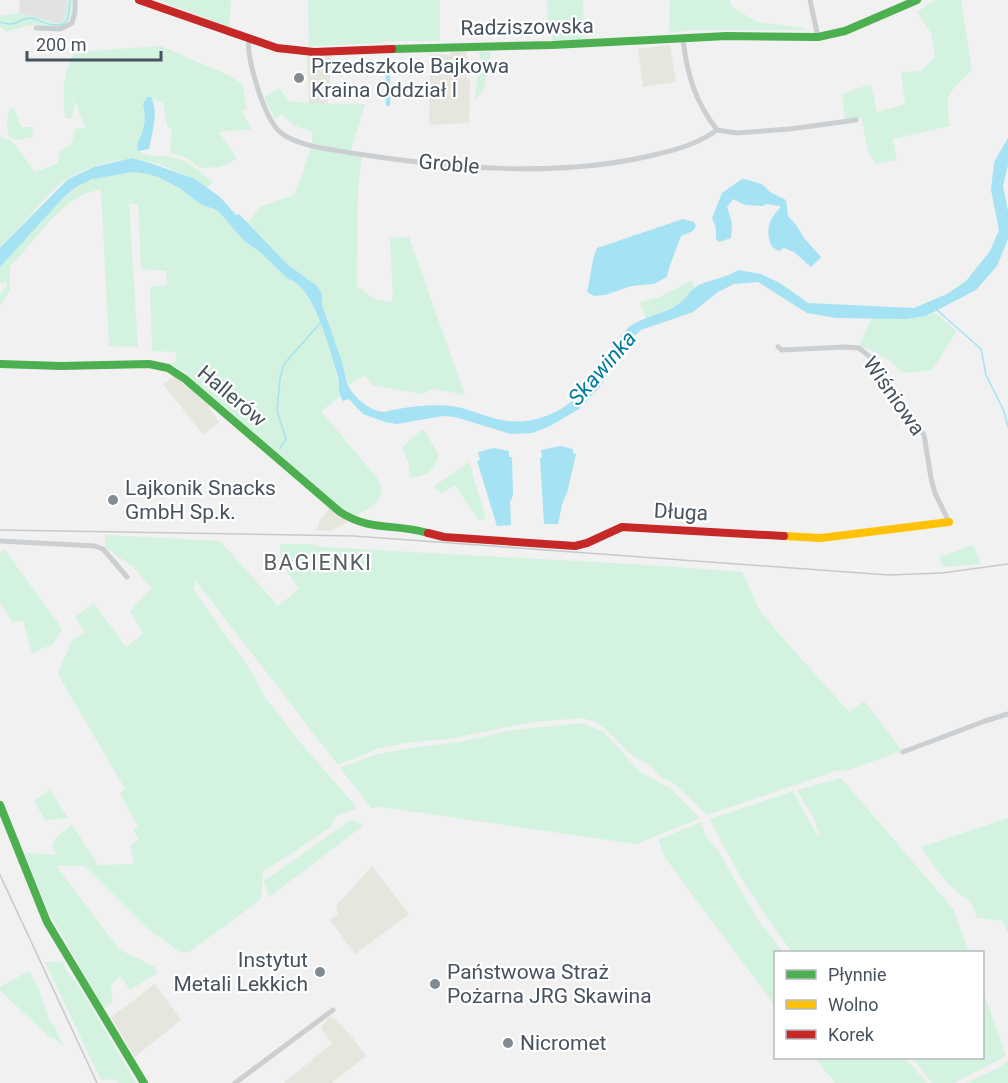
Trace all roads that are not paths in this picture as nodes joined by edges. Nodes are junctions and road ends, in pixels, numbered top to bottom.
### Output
1 (75, 0) edge
2 (140, 0) edge
3 (810, 0) edge
4 (917, 0) edge
5 (36, 28) dead end
6 (818, 37) junction
7 (249, 38) junction
8 (683, 39) junction
9 (856, 120) dead end
10 (717, 130) junction
11 (778, 347) dead end
12 (0, 364) edge
13 (950, 522) joint
14 (415, 529) joint
15 (0, 541) edge
16 (127, 577) dead end
17 (1008, 714) edge
18 (903, 752) dead end
19 (0, 805) edge
20 (333, 1010) dead end
21 (144, 1083) edge
22 (235, 1083) edge

1 - 5 street
2 - 7 street, Radziszowska
3 - 6 street
4 - 6 street, Radziszowska
6 - 8 street, Radziszowska
7 - 8 street, Radziszowska
7 - 10 street, Groble
8 - 10 street
9 - 10 street
11 - 13 street, Wiśniowa
12 - 14 street, Hallerów
13 - 14 street, Długa
15 - 16 street
17 - 18 street
19 - 21 street
20 - 22 street

